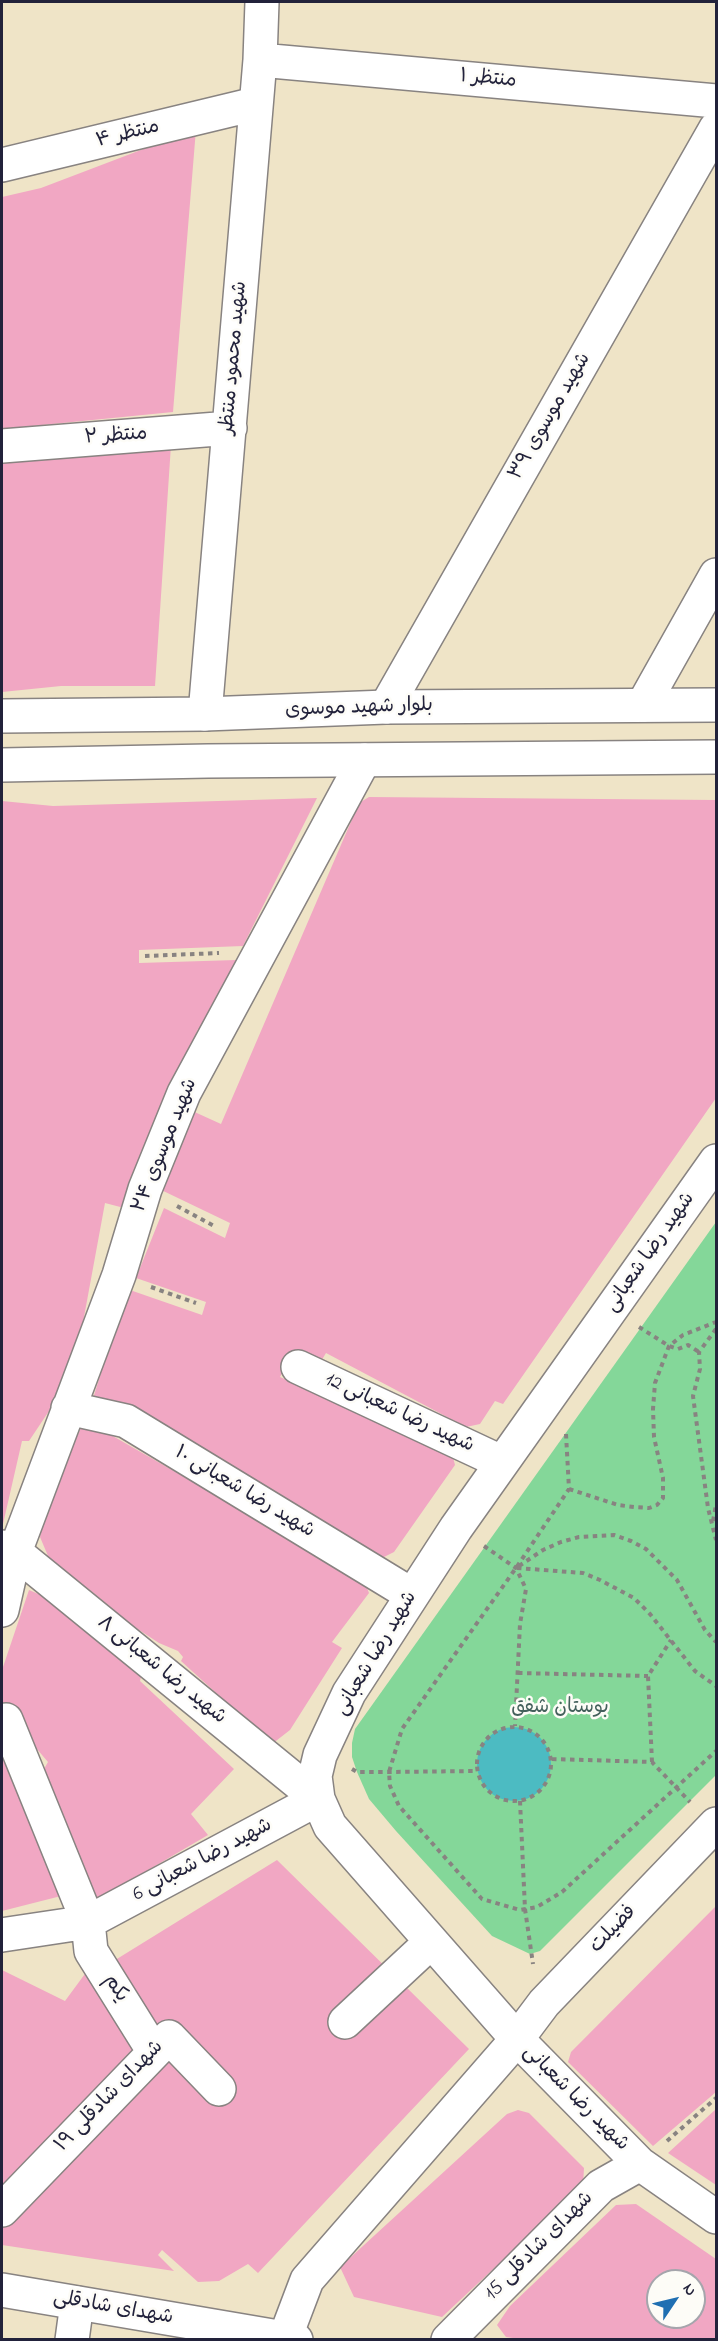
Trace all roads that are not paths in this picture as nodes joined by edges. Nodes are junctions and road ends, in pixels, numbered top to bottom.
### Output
1 (262, 2) edge
2 (260, 60) junction
3 (717, 101) edge
4 (255, 104) junction
5 (717, 128) edge
6 (2, 165) edge
7 (230, 428) junction
8 (2, 446) edge
9 (717, 575) edge
10 (643, 705) junction
11 (717, 705) edge
12 (386, 707) junction
13 (205, 714) junction
14 (2, 716) edge
15 (717, 757) edge
16 (364, 760) junction
17 (207, 761) junction
18 (2, 765) edge
19 (717, 1161) edge
20 (298, 1366) dead end
21 (68, 1408) junction
22 (501, 1462) junction
23 (8, 1550) edge
24 (412, 1595) junction
25 (2, 1610) edge
26 (6, 1720) dead end
27 (318, 1799) junction
28 (717, 1824) edge
29 (88, 1922) junction
30 (2, 1935) edge
31 (431, 1942) junction
32 (345, 2022) dead end
33 (517, 2039) junction
34 (154, 2052) junction
35 (219, 2089) dead end
36 (640, 2164) junction
37 (2, 2210) edge
38 (717, 2217) edge
39 (2, 2290) edge
40 (77, 2303) junction
41 (291, 2339) edge
42 (72, 2340) edge
43 (448, 2340) edge

1 - 2 street, شهید محمود منتظر
2 - 3 street, منتظر ۱
2 - 4 street, شهید محمود منتظر
4 - 6 street, منتظر ۴
4 - 7 street, شهید محمود منتظر
5 - 12 street, شهید موسوی ۳۹
7 - 8 street, منتظر ۲
7 - 13 street, شهید محمود منتظر
9 - 10 street
10 - 11 street, بلوار شهید موسوی
10 - 12 street, بلوار شهید موسوی
12 - 13 street, بلوار شهید موسوی
13 - 14 street, بلوار شهید موسوی
13 - 17 street, شهید محمود منتظر
15 - 16 street
16 - 17 street
16 - 21 street, شهید موسوی ۲۴
17 - 18 street
19 - 22 street, شهید رضا شعبانی
20 - 22 street, شهید رضا شعبانی 12
21 - 23 street, شهید موسوی ۲۴
21 - 24 street, شهید رضا شعبانی ۱۰
22 - 24 street, شهید رضا شعبانی
23 - 25 street, شهید موسوی ۲۴
23 - 27 street, شهید رضا شعبانی ۸
24 - 27 street, شهید رضا شعبانی
26 - 29 street, یکم
27 - 29 street, شهید رضا شعبانی 6
27 - 31 street, شهید رضا شعبانی
28 - 33 street, فضیلت
29 - 30 street, شهید رضا شعبانی 6
29 - 34 street, یکم
31 - 32 street
31 - 33 street, شهید رضا شعبانی
33 - 36 street, شهید رضا شعبانی
33 - 41 street, فضیلت
34 - 35 street, شهدای شادقلی ۱۹
34 - 37 street, شهدای شادقلی ۱۹
36 - 38 street, شهید رضا شعبانی
36 - 43 street, شهدای شادقلی 15
39 - 40 street, شهدای شادقلی
40 - 41 street, شهدای شادقلی
40 - 42 street

